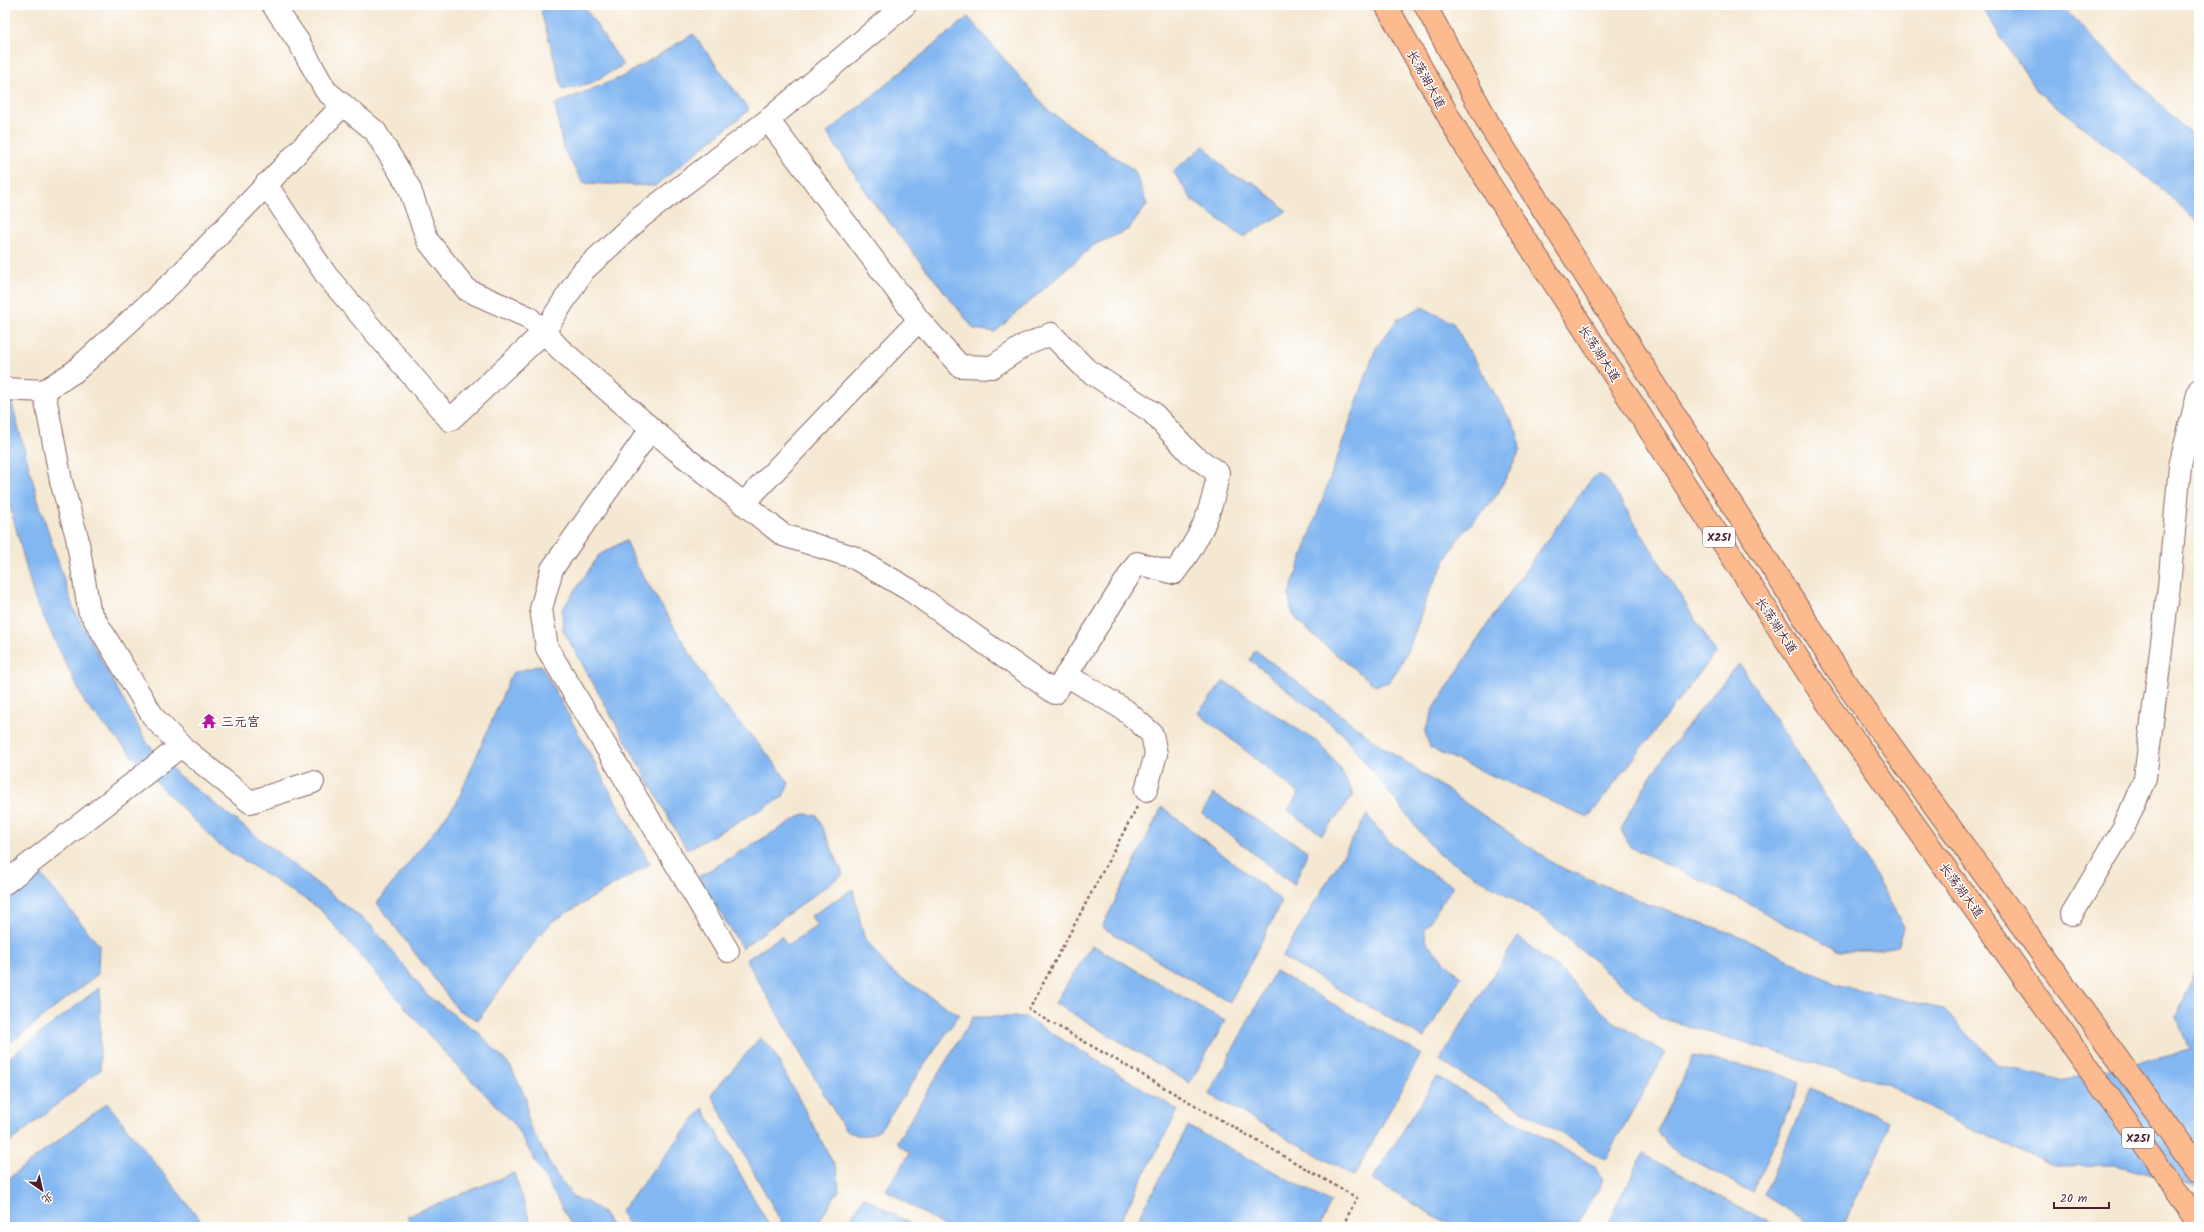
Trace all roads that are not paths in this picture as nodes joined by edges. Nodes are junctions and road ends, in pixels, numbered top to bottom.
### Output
1 (273, 5) edge
2 (905, 5) edge
3 (1386, 5) edge
4 (1425, 5) edge
5 (343, 105) junction
6 (768, 120) junction
7 (266, 184) junction
8 (919, 320) junction
9 (544, 332) junction
10 (12, 390) edge
11 (2199, 390) edge
12 (44, 391) junction
13 (651, 429) junction
14 (743, 504) junction
15 (1066, 675) junction
16 (174, 752) junction
17 (313, 782) dead end
18 (1146, 790) road end
19 (5, 883) edge
20 (2072, 914) dead end
21 (728, 952) dead end
22 (2199, 1171) edge
23 (2199, 1223) edge

1 - 5 street
2 - 6 street
3 - 23 main road, 长荡湖大道 / X251
4 - 22 main road, 长荡湖大道 / X251
5 - 7 street
5 - 9 street
6 - 8 street
6 - 9 street
7 - 9 street
7 - 12 street
8 - 14 street
8 - 15 street
9 - 13 street
10 - 12 street
11 - 20 street
12 - 16 street
13 - 14 street
13 - 21 street
14 - 15 street
15 - 18 street
16 - 17 street
16 - 19 street

